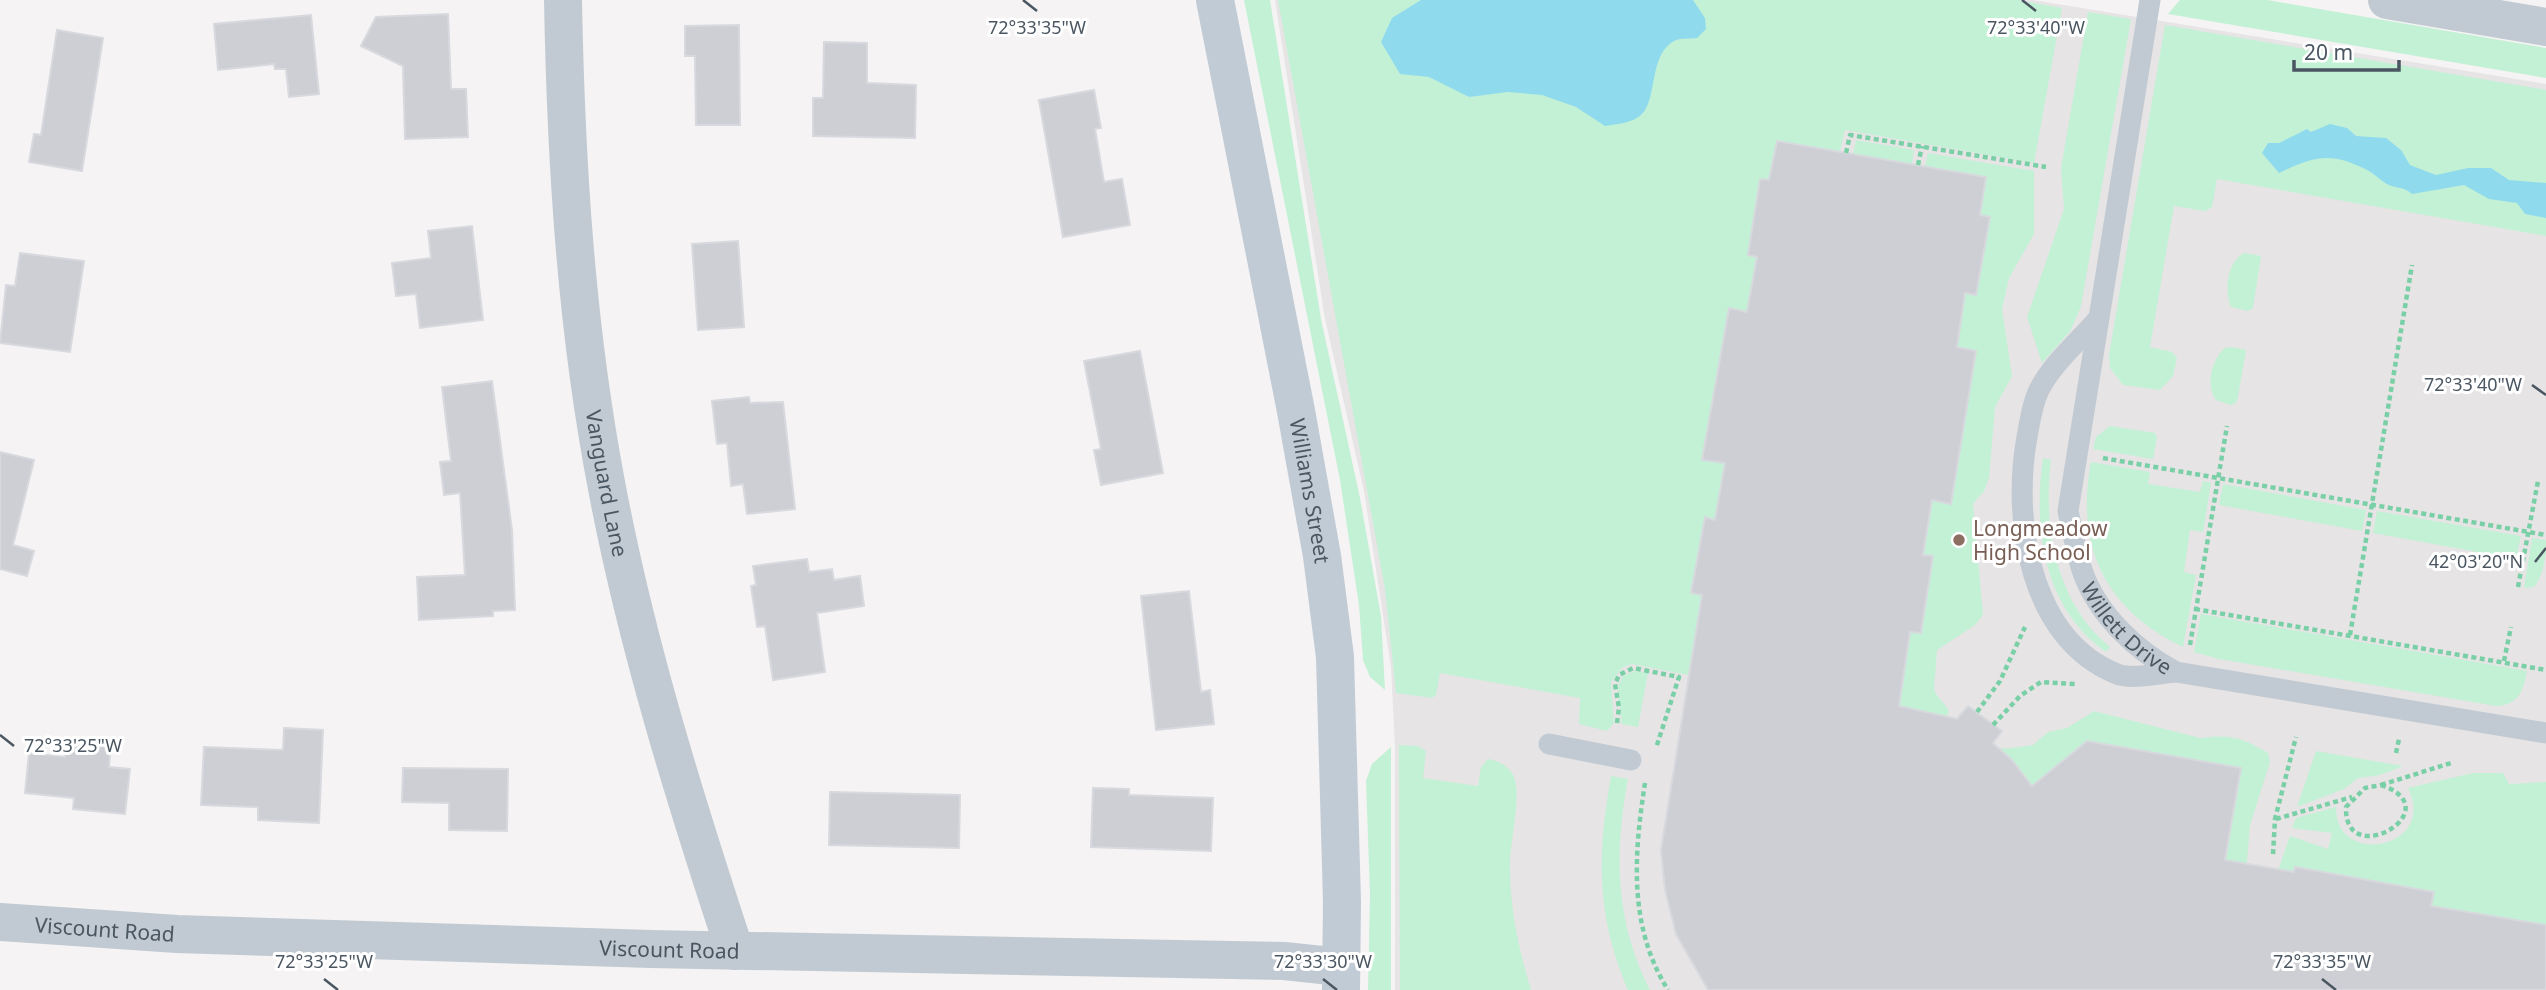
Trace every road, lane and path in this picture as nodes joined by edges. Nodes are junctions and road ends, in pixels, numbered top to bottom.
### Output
1 (563, 0) edge
2 (1215, 0) edge
3 (2150, 0) edge
4 (2387, 0) edge
5 (2546, 27) edge
6 (1922, 146) junction
7 (1846, 153) dead end
8 (1918, 165) dead end
9 (2046, 167) dead end
10 (2412, 265) dead end
11 (2099, 319) junction
12 (2227, 426) dead end
13 (2092, 456) dead end
14 (2218, 478) junction
15 (2538, 481) dead end
16 (2372, 505) junction
17 (2529, 532) junction
18 (2546, 535) edge
19 (2518, 587) dead end
20 (2196, 609) junction
21 (2025, 627) dead end
22 (2511, 627) dead end
23 (2350, 635) junction
24 (2189, 650) dead end
25 (2504, 662) junction
26 (2546, 670) edge
27 (2176, 671) junction
28 (2076, 685) dead end
29 (1976, 712) dead end
30 (1617, 723) dead end
31 (1993, 725) dead end
32 (2546, 733) edge
33 (2296, 737) dead end
34 (2399, 739) dead end
35 (1549, 744) dead end
36 (2396, 753) dead end
37 (2454, 762) dead end
38 (1643, 764) junction
39 (2382, 785) junction
40 (2353, 797) junction
41 (2275, 819) junction
42 (2273, 854) dead end
43 (0, 922) edge
44 (735, 951) junction
45 (1341, 978) edge
46 (1668, 990) edge

1 - 44 street, Vanguard Lane
2 - 45 main road, Williams Street
3 - 11 lane, Willett Drive
4 - 5 street
6 - 7 path
6 - 8 path
6 - 9 path
10 - 16 path
11 - 27 lane, Willett Drive
11 - 27 lane
12 - 14 path
13 - 14 path
14 - 16 path
14 - 20 path
15 - 17 path
16 - 17 path
16 - 23 path
17 - 18 path
17 - 19 path
20 - 23 path
20 - 24 path
21 - 29 path
22 - 25 path
23 - 25 path
25 - 26 path
27 - 32 lane, Willett Drive
28 - 31 path
30 - 38 path
33 - 41 path
34 - 36 path
35 - 38 lane
37 - 39 path
38 - 46 path
39 - 40 path
39 - 40 path
40 - 41 path
41 - 42 path
43 - 44 street, Viscount Road
44 - 45 street, Viscount Road

